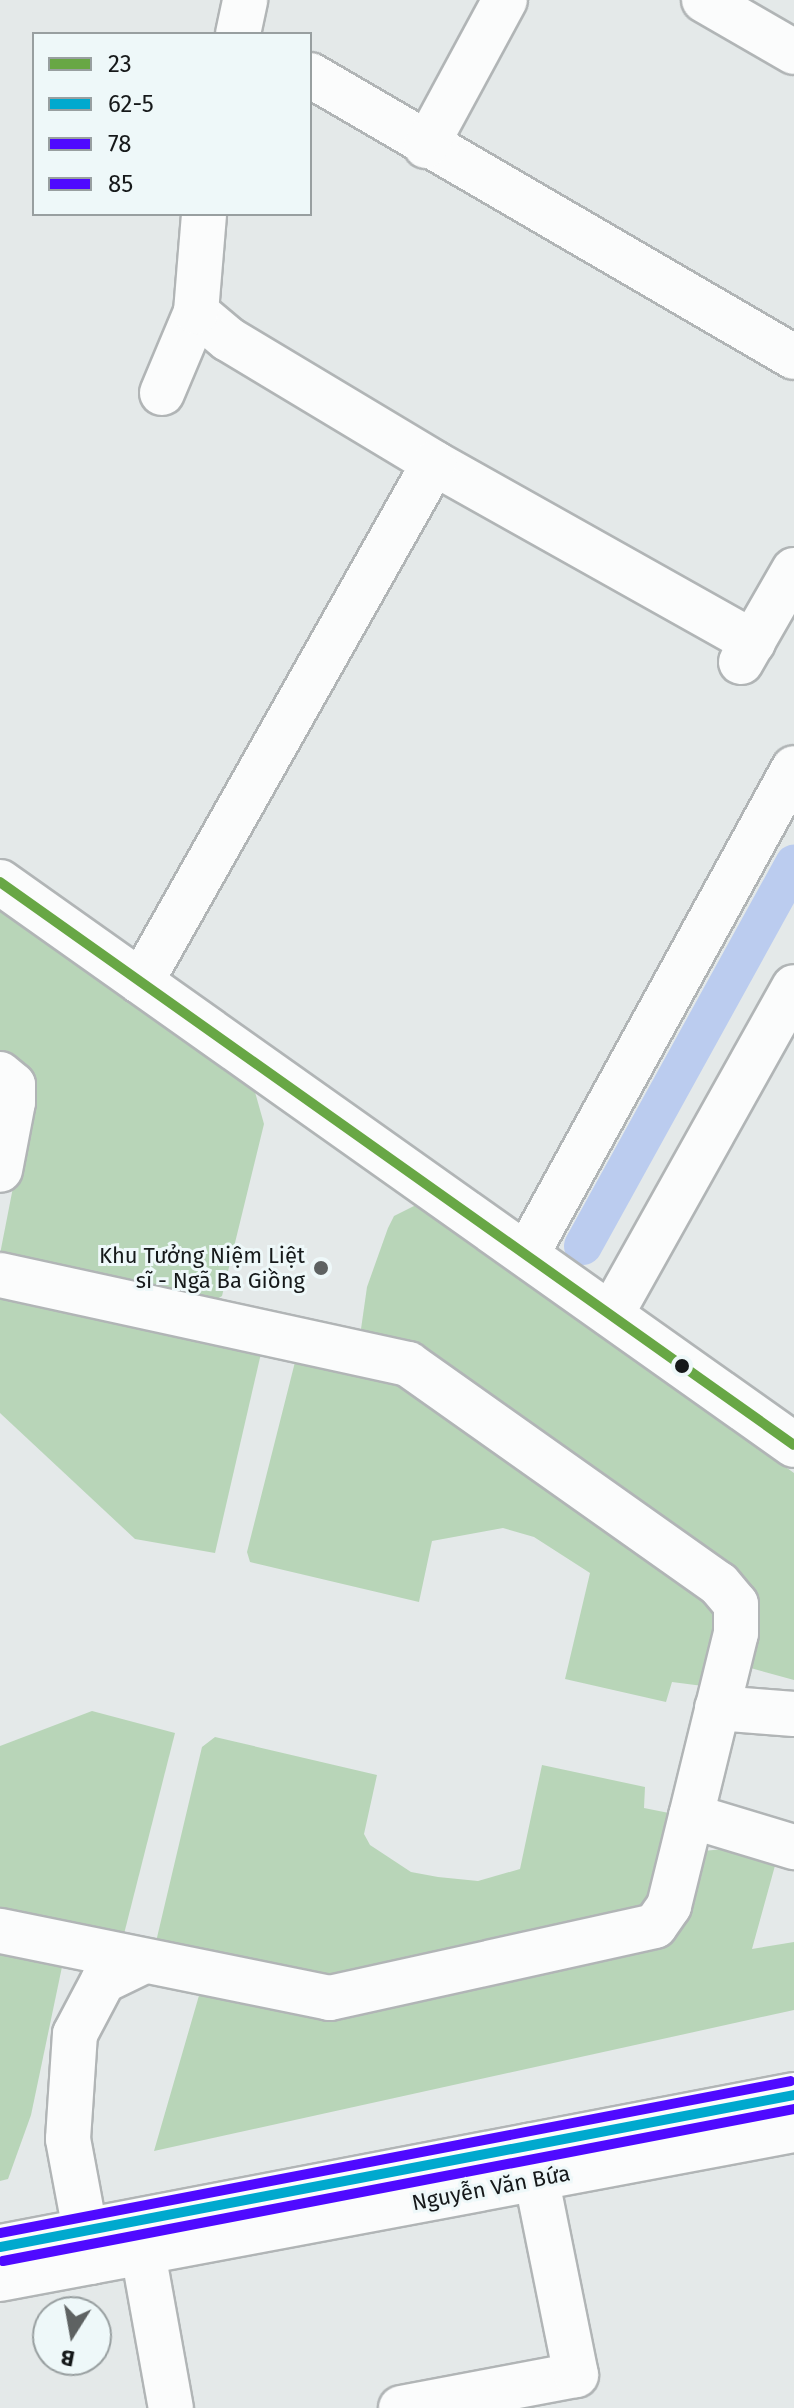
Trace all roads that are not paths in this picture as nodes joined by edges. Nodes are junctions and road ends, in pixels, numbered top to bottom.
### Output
1 (505, 0) edge
2 (704, 0) edge
3 (794, 52) edge
4 (312, 76) edge
5 (426, 146) junction
6 (204, 216) edge
7 (196, 312) junction
8 (794, 357) edge
9 (162, 393) dead end
10 (434, 463) junction
11 (794, 570) edge
12 (794, 768) edge
13 (0, 882) edge
14 (141, 982) junction
15 (794, 987) edge
16 (0, 1074) edge
17 (0, 1170) edge
18 (528, 1252) junction
19 (0, 1275) edge
20 (613, 1311) junction
21 (794, 1445) edge
22 (717, 1708) junction
23 (794, 1714) edge
24 (691, 1816) junction
25 (794, 1847) edge
26 (0, 1931) edge
27 (142, 1962) junction
28 (794, 2095) edge
29 (794, 2130) edge
30 (534, 2163) junction
31 (0, 2247) edge
32 (86, 2247) junction
33 (143, 2253) junction
34 (0, 2279) edge
35 (481, 2401) edge
36 (171, 2408) edge
37 (401, 2408) edge

1 - 5 street
2 - 3 street
4 - 5 street
5 - 8 street
6 - 7 street
7 - 9 street
7 - 10 street
10 - 11 street
10 - 14 street
12 - 18 street
13 - 14 street
14 - 18 street
15 - 20 street
16 - 17 street
18 - 20 street
19 - 22 street
20 - 21 street
22 - 23 street
22 - 24 street
24 - 25 street
24 - 27 street
26 - 27 street
27 - 32 street
28 - 30 street, Nguyễn Văn Bứa
29 - 30 street, Nguyễn Văn Bứa
30 - 32 street, Nguyễn Văn Bứa
30 - 33 street, Nguyễn Văn Bứa
30 - 35 street
31 - 32 street, Nguyễn Văn Bứa
32 - 33 street, Nguyễn Văn Bứa
32 - 34 street, Nguyễn Văn Bứa
33 - 36 street
35 - 37 street

